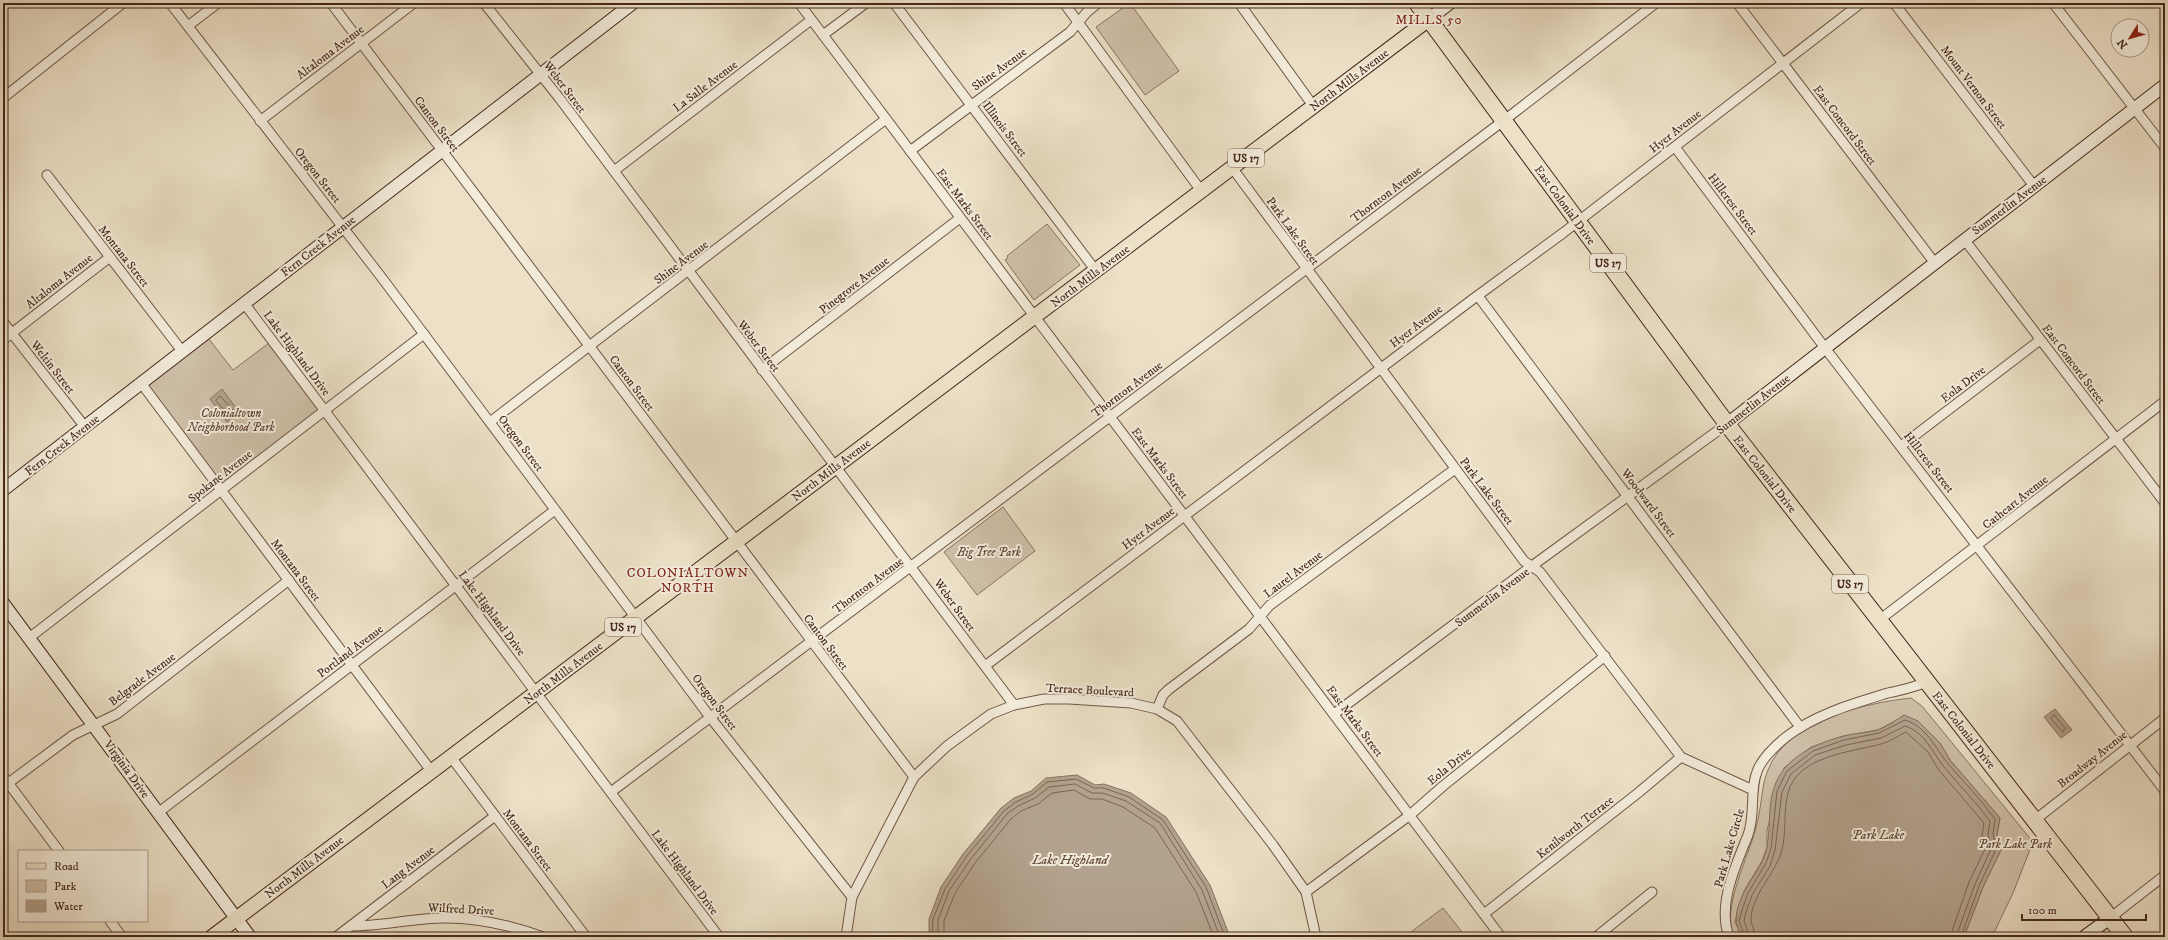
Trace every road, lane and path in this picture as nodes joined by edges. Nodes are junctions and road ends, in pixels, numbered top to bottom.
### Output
1 (123, 3) edge
2 (170, 3) edge
3 (218, 3) edge
4 (331, 3) edge
5 (414, 3) edge
6 (484, 3) edge
7 (633, 3) edge
8 (799, 3) edge
9 (866, 3) edge
10 (894, 3) edge
11 (1064, 3) edge
12 (1098, 3) edge
13 (1239, 3) edge
14 (1418, 3) edge
15 (1450, 3) edge
16 (1656, 3) edge
17 (1737, 3) edge
18 (1861, 3) edge
19 (1894, 3) edge
20 (2053, 3) edge
21 (1429, 19) junction
22 (812, 20) junction
23 (1078, 22) junction
24 (188, 26) junction
25 (823, 34) junction
26 (362, 43) junction
27 (1783, 62) junction
28 (540, 74) junction
29 (2165, 85) edge
30 (3, 98) edge
31 (972, 104) junction
32 (1314, 107) junction
33 (2134, 108) junction
34 (886, 119) junction
35 (1503, 120) junction
36 (260, 121) junction
37 (1675, 147) junction
38 (2165, 148) edge
39 (442, 150) junction
40 (910, 151) junction
41 (1233, 168) junction
42 (614, 171) junction
43 (47, 175) dead end
44 (2034, 186) junction
45 (1202, 192) junction
46 (960, 218) junction
47 (1578, 222) junction
48 (343, 226) junction
49 (1964, 239) junction
50 (110, 257) junction
51 (1934, 262) junction
52 (1306, 269) junction
53 (1096, 271) junction
54 (689, 272) junction
55 (1478, 296) junction
56 (244, 303) junction
57 (1036, 318) junction
58 (3, 322) edge
59 (12, 333) junction
60 (424, 334) junction
61 (3, 340) edge
62 (2040, 340) junction
63 (589, 346) junction
64 (1825, 348) junction
65 (182, 351) junction
66 (1380, 368) junction
67 (762, 370) junction
68 (141, 383) junction
69 (2165, 401) edge
70 (325, 410) junction
71 (1111, 417) junction
72 (490, 422) junction
73 (1727, 424) junction
74 (85, 427) junction
75 (2116, 439) junction
76 (1901, 446) junction
77 (835, 467) junction
78 (1455, 470) junction
79 (3, 490) edge
80 (221, 490) junction
81 (1629, 496) junction
82 (2165, 503) edge
83 (556, 510) junction
84 (1185, 516) junction
85 (736, 542) junction
86 (1978, 546) junction
87 (1532, 566) junction
88 (912, 567) junction
89 (289, 580) junction
90 (456, 586) junction
91 (3, 603) edge
92 (1260, 616) junction
93 (636, 617) junction
94 (1878, 621) junction
95 (29, 638) junction
96 (812, 643) junction
97 (1605, 656) junction
98 (352, 664) junction
99 (985, 666) junction
100 (1926, 682) junction
101 (537, 692) junction
102 (1014, 705) junction
103 (1157, 709) junction
104 (1334, 714) junction
105 (710, 717) junction
106 (2165, 718) edge
107 (94, 724) junction
108 (1800, 727) junction
109 (2129, 745) junction
110 (451, 757) junction
111 (1681, 757) junction
112 (432, 772) junction
113 (914, 777) junction
114 (5, 782) edge
115 (1753, 790) junction
116 (2165, 791) edge
117 (611, 792) junction
118 (159, 812) junction
119 (1410, 815) junction
120 (495, 816) junction
121 (2035, 820) junction
122 (58, 850) edge
123 (2165, 875) edge
124 (1306, 892) junction
125 (1652, 892) dead end
126 (852, 897) junction
127 (1484, 914) junction
128 (2110, 918) junction
129 (236, 919) junction
130 (111, 922) edge
131 (352, 926) junction
132 (1725, 935) edge
133 (122, 937) edge
134 (212, 937) edge
135 (250, 937) edge
136 (336, 937) edge
137 (543, 937) edge
138 (586, 937) edge
139 (719, 937) edge
140 (846, 937) edge
141 (1316, 937) edge
142 (1501, 937) edge
143 (1596, 937) edge
144 (2084, 937) edge
145 (2124, 937) edge

1 - 30 street
2 - 24 street, Oregon Street
3 - 24 street
4 - 26 street, Canton Street
5 - 26 street, Altaloma Avenue
6 - 28 street, Weber Street
7 - 28 street, Fern Creek Avenue
8 - 22 street, East Marks Street
9 - 25 street
10 - 31 street, Illinois Street
11 - 23 street
12 - 23 street, Shine Avenue
13 - 32 street
14 - 21 highway, East Colonial Drive
15 - 21 street, North Mills Avenue
16 - 35 street, Thornton Avenue
17 - 27 street, East Concord Street
18 - 27 street, Hyer Avenue
19 - 44 street, Mount Vernon Street
20 - 33 street
21 - 32 main road, North Mills Avenue / US 17
21 - 35 highway, East Colonial Drive / US 17
22 - 25 street, East Marks Street
22 - 42 street, La Salle Avenue
23 - 31 street, Shine Avenue
23 - 45 street
24 - 36 street, Oregon Street
25 - 34 street, East Marks Street
26 - 36 street, Altaloma Avenue
26 - 39 street, Canton Street
27 - 37 street, Hyer Avenue
27 - 51 street, East Concord Street
28 - 39 street, Fern Creek Avenue
28 - 42 street, Weber Street
29 - 33 street, Summerlin Avenue
31 - 40 street, Shine Avenue
31 - 53 street, Illinois Street
32 - 41 main road, North Mills Avenue / US 17
33 - 38 street
33 - 44 street, Summerlin Avenue
34 - 40 street, East Marks Street
34 - 54 street, Shine Avenue
35 - 47 highway, East Colonial Drive / US 17
35 - 52 street, Thornton Avenue
36 - 48 street, Oregon Street
37 - 47 street, Hyer Avenue
37 - 64 street, Hillcrest Street
39 - 48 street, Fern Creek Avenue
39 - 63 street, Canton Street
40 - 46 street, East Marks Street
41 - 45 main road, North Mills Avenue / US 17
41 - 52 street, Park Lake Street
42 - 54 street, Weber Street
43 - 50 street, Montana Street
44 - 49 street, Summerlin Avenue
45 - 53 main road, North Mills Avenue / US 17
46 - 57 street, East Marks Street
46 - 67 street, Pinegrove Avenue
47 - 55 street, Hyer Avenue
47 - 73 highway, East Colonial Drive / US 17
48 - 56 street, Fern Creek Avenue
48 - 60 street, Oregon Street
49 - 51 street, Summerlin Avenue
49 - 62 street, East Concord Street
50 - 59 street, Altaloma Avenue
50 - 65 street, Montana Street
51 - 64 street, Summerlin Avenue
52 - 66 street, Park Lake Street
52 - 71 street, Thornton Avenue
53 - 57 main road, North Mills Avenue / US 17
54 - 63 street, Shine Avenue
54 - 67 street, Weber Street
55 - 66 street, Hyer Avenue
55 - 81 street, Woodward Street
56 - 65 street, Fern Creek Avenue
56 - 70 street, Lake Highland Drive
57 - 71 street, East Marks Street
57 - 77 main road, North Mills Avenue / US 17
58 - 59 street, Weltin Street
59 - 61 street, Altaloma Avenue
59 - 74 street, Weltin Street
60 - 70 street, Spokane Avenue
60 - 72 street, Oregon Street
62 - 75 street, East Concord Street
62 - 76 street, Eola Drive
63 - 72 street, Shine Avenue
63 - 85 street, Canton Street
64 - 73 street, Summerlin Avenue
64 - 76 street, Hillcrest Street
65 - 68 street, Fern Creek Avenue
66 - 78 street, Park Lake Street
66 - 84 street, Hyer Avenue
67 - 77 street, Weber Street
68 - 74 street, Fern Creek Avenue
68 - 80 street, Montana Street
69 - 75 street, Cathcart Avenue
70 - 80 street, Spokane Avenue
70 - 90 street, Lake Highland Drive
71 - 84 street, East Marks Street
71 - 88 street, Thornton Avenue
72 - 83 street, Oregon Street
73 - 81 street, Summerlin Avenue
73 - 94 highway, East Colonial Drive / US 17
74 - 79 street, Fern Creek Avenue
75 - 82 street, East Concord Street
75 - 86 street, Cathcart Avenue
76 - 86 street, Hillcrest Street
77 - 85 main road, North Mills Avenue / US 17
77 - 88 street, Weber Street
78 - 87 street, Park Lake Street
78 - 92 street, Laurel Avenue
80 - 89 street, Montana Street
80 - 95 street, Spokane Avenue
81 - 87 street, Summerlin Avenue
81 - 108 street, Woodward Street
83 - 90 street, Portland Avenue
83 - 93 street, Oregon Street
84 - 92 street, East Marks Street
84 - 99 street, Hyer Avenue
85 - 93 main road, North Mills Avenue / US 17
85 - 96 street, Canton Street
86 - 94 street, Cathcart Avenue
86 - 109 street, Hillcrest Street
87 - 97 street, Park Lake Street
87 - 104 street, Summerlin Avenue
88 - 96 street, Thornton Avenue
88 - 99 street, Weber Street
89 - 98 street, Montana Street
89 - 107 street, Belgrade Avenue
90 - 98 street, Portland Avenue
90 - 101 street, Lake Highland Drive
91 - 95 street, Virginia Drive
92 - 103 street, Laurel Avenue
92 - 104 street, East Marks Street
93 - 101 main road, North Mills Avenue / US 17
93 - 105 street, Oregon Street
94 - 100 highway, East Colonial Drive / US 17
95 - 107 street, Virginia Drive
96 - 105 street, Thornton Avenue
96 - 113 street, Canton Street
97 - 111 street, Park Lake Street
97 - 119 street, Eola Drive
98 - 112 street, Montana Street
98 - 118 street, Portland Avenue
99 - 102 street, Weber Street
100 - 108 street, Park Lake Circle
100 - 121 highway, East Colonial Drive / US 17
101 - 110 main road, North Mills Avenue / US 17
101 - 117 street, Lake Highland Drive
102 - 103 street, Terrace Boulevard
102 - 113 street, Terrace Boulevard
103 - 124 street, Terrace Boulevard
104 - 119 street, East Marks Street
105 - 117 street, Thornton Avenue
105 - 126 street, Oregon Street
106 - 109 street, Broadway Avenue
107 - 114 street, Belgrade Avenue
107 - 118 street, Virginia Drive
108 - 115 street, Park Lake Circle
109 - 116 street, Hillcrest Street
109 - 121 street, Broadway Avenue
110 - 112 main road, North Mills Avenue / US 17
110 - 120 street, Montana Street
111 - 115 street, Park Lake Street
111 - 127 street, Kenilworth Terrace
112 - 129 main road, North Mills Avenue / US 17
113 - 126 street, Terrace Boulevard
114 - 122 street
115 - 132 street, Park Lake Circle
117 - 139 street, Lake Highland Drive
118 - 129 street, Virginia Drive
119 - 124 street, Eola Drive
119 - 127 street, East Marks Street
120 - 131 street, Lang Avenue
120 - 138 street, Montana Street
121 - 128 highway, East Colonial Drive / US 17
123 - 128 street
124 - 141 street, Terrace Boulevard
125 - 143 street
126 - 140 street, Terrace Boulevard
127 - 142 street, East Marks Street
128 - 144 street
128 - 145 highway, East Colonial Drive / US 17
129 - 134 main road, North Mills Avenue / US 17
129 - 135 street, Virginia Drive
130 - 133 street
131 - 136 street, Lang Avenue
131 - 137 street, Wilfred Drive

